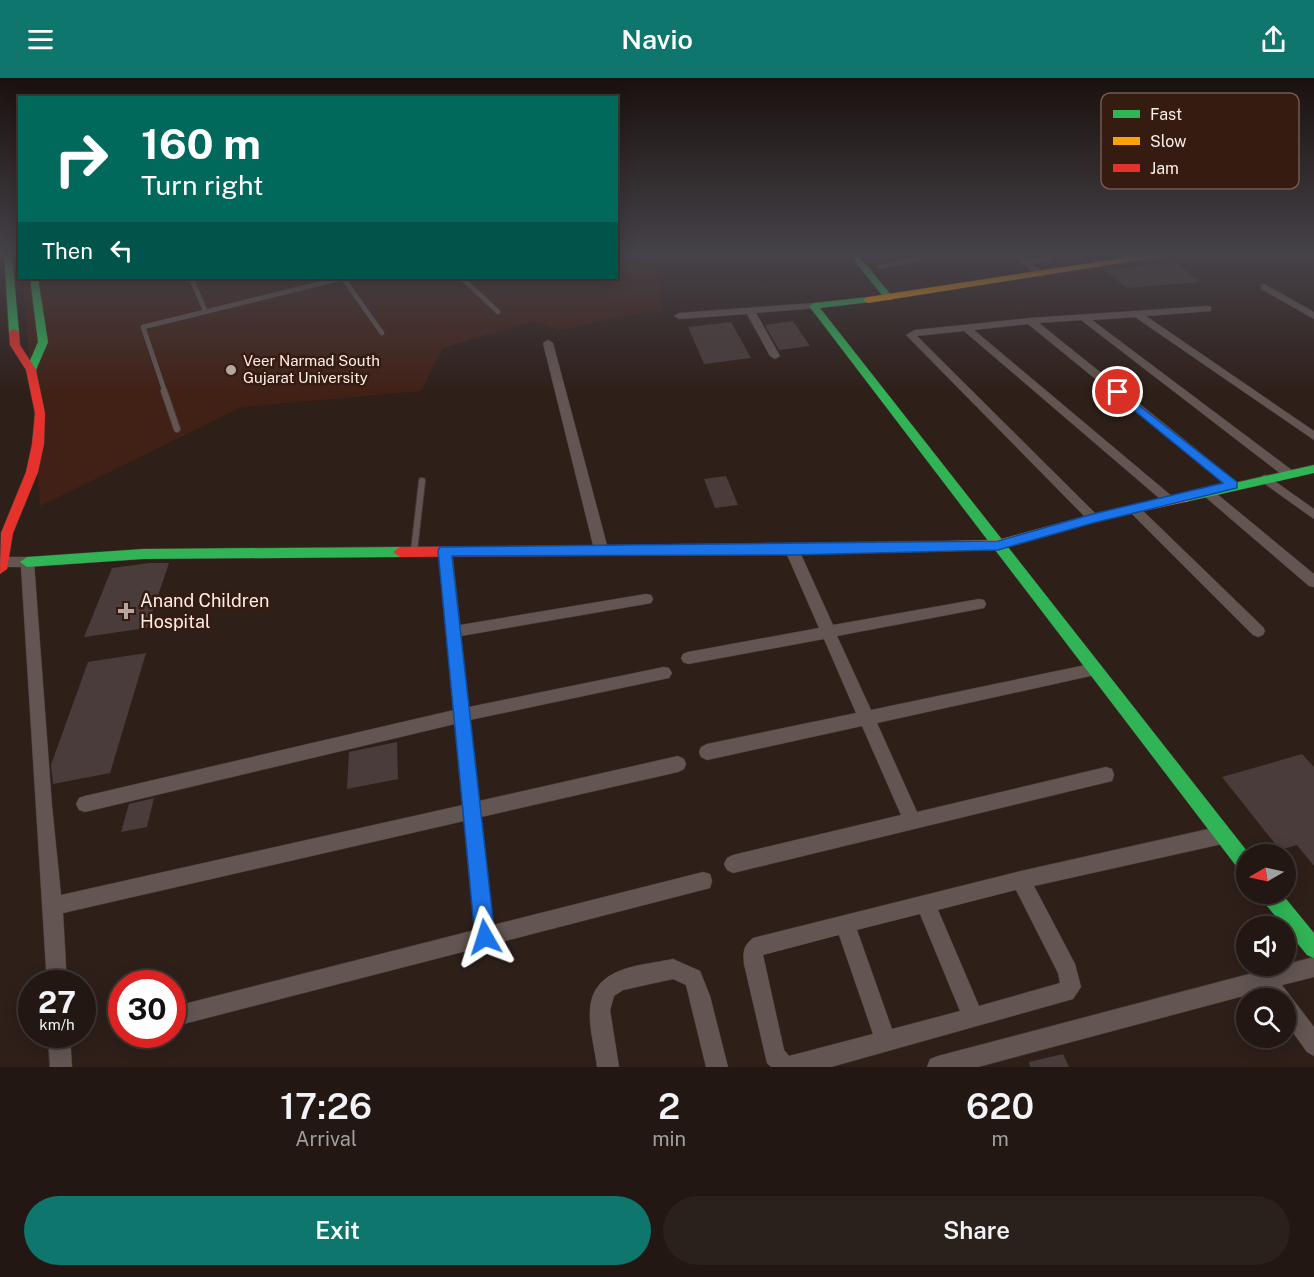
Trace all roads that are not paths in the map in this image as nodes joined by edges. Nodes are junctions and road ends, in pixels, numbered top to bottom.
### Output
1 (12, 300) edge
2 (36, 300) edge
3 (201, 300) edge
4 (247, 300) edge
5 (359, 300) edge
6 (485, 300) edge
7 (867, 300) edge
8 (1287, 300) edge
9 (814, 306) junction
10 (1208, 309) dead end
11 (205, 310) junction
12 (750, 311) junction
13 (498, 312) dead end
14 (1136, 313) junction
15 (679, 316) dead end
16 (1314, 316) edge
17 (1083, 317) junction
18 (1030, 321) junction
19 (966, 328) junction
20 (382, 333) dead end
21 (548, 343) dead end
22 (775, 356) dead end
23 (31, 370) junction
24 (177, 429) dead end
25 (1314, 436) edge
26 (1314, 469) edge
27 (1289, 474) junction
28 (1266, 478) junction
29 (422, 481) dead end
30 (1233, 485) junction
31 (1207, 492) junction
32 (1170, 501) junction
33 (1134, 509) junction
34 (1314, 515) edge
35 (1093, 518) junction
36 (3, 534) edge
37 (998, 545) junction
38 (601, 549) junction
39 (792, 550) junction
40 (414, 551) junction
41 (445, 551) junction
42 (1, 562) edge
43 (27, 562) junction
44 (0, 569) edge
45 (1314, 582) edge
46 (646, 599) dead end
47 (979, 604) dead end
48 (1258, 631) dead end
49 (453, 632) junction
50 (828, 632) junction
51 (688, 658) dead end
52 (1095, 669) junction
53 (664, 673) dead end
54 (462, 715) junction
55 (866, 718) junction
56 (707, 752) dead end
57 (678, 764) dead end
58 (1106, 775) dead end
59 (85, 804) dead end
60 (472, 809) junction
61 (912, 821) junction
62 (1222, 835) junction
63 (1236, 852) edge
64 (733, 864) dead end
65 (1021, 880) junction
66 (703, 881) dead end
67 (1278, 904) edge
68 (926, 905) junction
69 (53, 906) junction
70 (846, 926) junction
71 (485, 937) junction
72 (1314, 948) edge
73 (1314, 967) edge
74 (56, 970) edge
75 (1266, 980) junction
76 (1272, 988) edge
77 (186, 1013) edge
78 (973, 1017) junction
79 (1296, 1020) edge
80 (886, 1041) junction
81 (1314, 1045) edge
82 (60, 1048) edge
83 (61, 1067) edge
84 (608, 1067) edge
85 (717, 1067) edge
86 (938, 1067) edge

1 - 23 street
2 - 23 street
3 - 11 lane
4 - 11 lane
5 - 20 lane
6 - 13 lane
7 - 9 street
8 - 16 street
9 - 12 street
9 - 37 street
10 - 14 street
11 - 24 lane
12 - 15 street
12 - 22 street
14 - 17 street
14 - 25 street
17 - 18 street
17 - 27 street
18 - 19 street
18 - 30 street
19 - 32 street
19 - 35 street
21 - 38 street
23 - 36 street
26 - 27 street
27 - 28 street
28 - 30 street
28 - 34 street
29 - 40 lane
30 - 31 street
31 - 32 street
31 - 45 street
32 - 33 street
33 - 35 street
33 - 48 street
35 - 37 street
36 - 42 street
37 - 39 street
37 - 52 street
38 - 39 street
38 - 41 street
39 - 50 street
40 - 41 street
40 - 43 street
41 - 49 street
42 - 43 street
42 - 44 street
43 - 69 street
46 - 49 street
47 - 50 street
49 - 54 street
50 - 51 street
50 - 55 street
52 - 55 street
52 - 62 street
53 - 54 street
54 - 59 street
54 - 60 street
55 - 56 street
55 - 61 street
57 - 60 street
58 - 61 street
60 - 69 street
60 - 71 street
61 - 64 street
62 - 63 street
62 - 65 street
65 - 68 street
65 - 78 street
66 - 71 street
67 - 72 street
68 - 70 street
68 - 78 street
69 - 74 street
70 - 80 street
70 - 80 street
71 - 77 street
73 - 75 street
75 - 76 street
75 - 86 street
78 - 80 street
79 - 81 street
82 - 83 street
84 - 85 street

